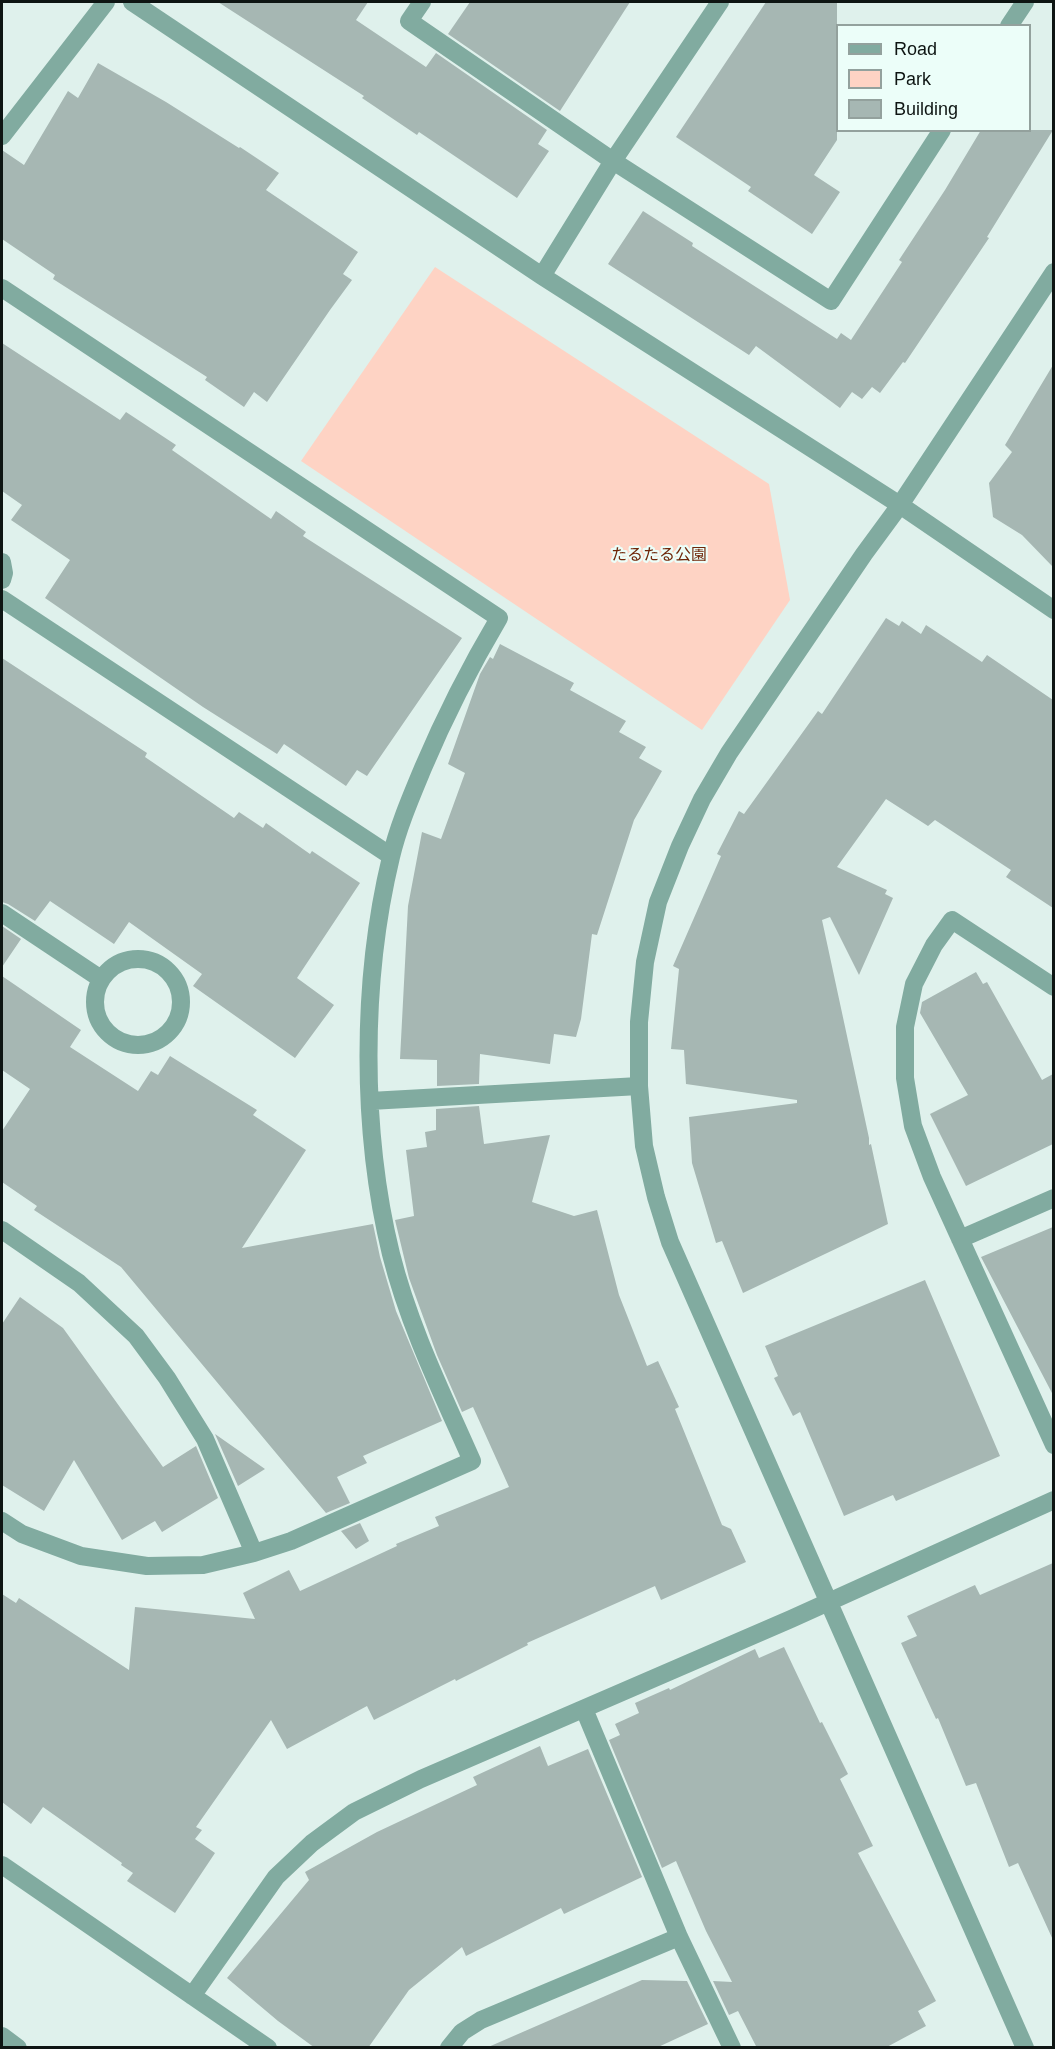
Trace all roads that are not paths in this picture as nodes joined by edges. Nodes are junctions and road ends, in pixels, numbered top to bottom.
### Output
1 (106, 2) edge
2 (132, 2) edge
3 (422, 2) edge
4 (720, 2) edge
5 (1025, 2) edge
6 (1010, 24) edge
7 (941, 132) edge
8 (2, 136) edge
9 (613, 161) junction
10 (1053, 272) edge
11 (542, 276) junction
12 (2, 288) edge
13 (900, 506) junction
14 (2, 562) edge
15 (2, 580) edge
16 (2, 599) edge
17 (1053, 610) edge
18 (391, 856) junction
19 (2, 913) edge
20 (101, 979) junction
21 (1053, 987) edge
22 (639, 1086) junction
23 (370, 1101) junction
24 (1053, 1198) edge
25 (2, 1230) edge
26 (960, 1239) junction
27 (1053, 1445) edge
28 (1053, 1500) edge
29 (2, 1521) edge
30 (254, 1553) junction
31 (829, 1602) junction
32 (584, 1709) junction
33 (2, 1865) edge
34 (679, 1936) junction
35 (192, 1996) junction
36 (2, 2036) edge
37 (18, 2048) edge
38 (267, 2048) edge
39 (449, 2048) edge
40 (732, 2048) edge
41 (1025, 2048) edge

1 - 8 street
2 - 11 street
3 - 9 street
4 - 9 street
5 - 6 street
7 - 9 street
9 - 11 street
10 - 13 street
11 - 13 street
12 - 18 street
13 - 17 street
13 - 22 street
14 - 15 street
16 - 18 street
18 - 23 street
19 - 20 street
20 - 20 street
21 - 26 street
22 - 23 street
22 - 31 street
23 - 30 street
24 - 26 street
25 - 30 street
26 - 27 street
28 - 31 street
29 - 30 street
31 - 32 street
31 - 41 street
32 - 34 street
32 - 35 street
33 - 35 street
34 - 39 street
34 - 40 street
35 - 38 street
36 - 37 street

